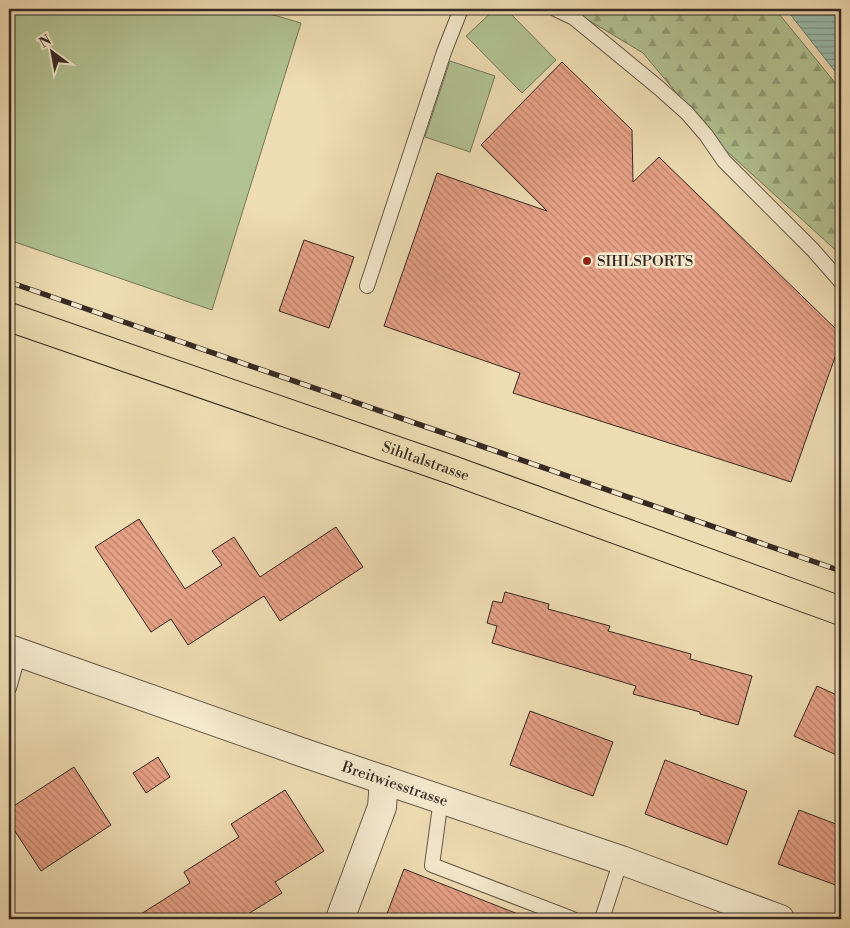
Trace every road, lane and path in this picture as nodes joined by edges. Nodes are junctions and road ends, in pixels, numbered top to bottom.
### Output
1 (461, 9) edge
2 (555, 9) edge
3 (841, 282) edge
4 (367, 286) dead end
5 (9, 317) edge
6 (841, 611) edge
7 (14, 651) edge
8 (9, 688) edge
9 (384, 780) junction
10 (441, 799) junction
11 (621, 860) junction
12 (340, 919) edge
13 (573, 919) edge
14 (602, 919) edge
15 (780, 919) edge

1 - 4 lane
2 - 3 lane
5 - 6 main road, Sihltalstrasse
7 - 8 lane
7 - 9 street, Breitwiesstrasse
9 - 10 street, Breitwiesstrasse
9 - 12 street
10 - 11 street, Breitwiesstrasse
10 - 13 lane
11 - 14 lane
11 - 15 street, Breitwiesstrasse

